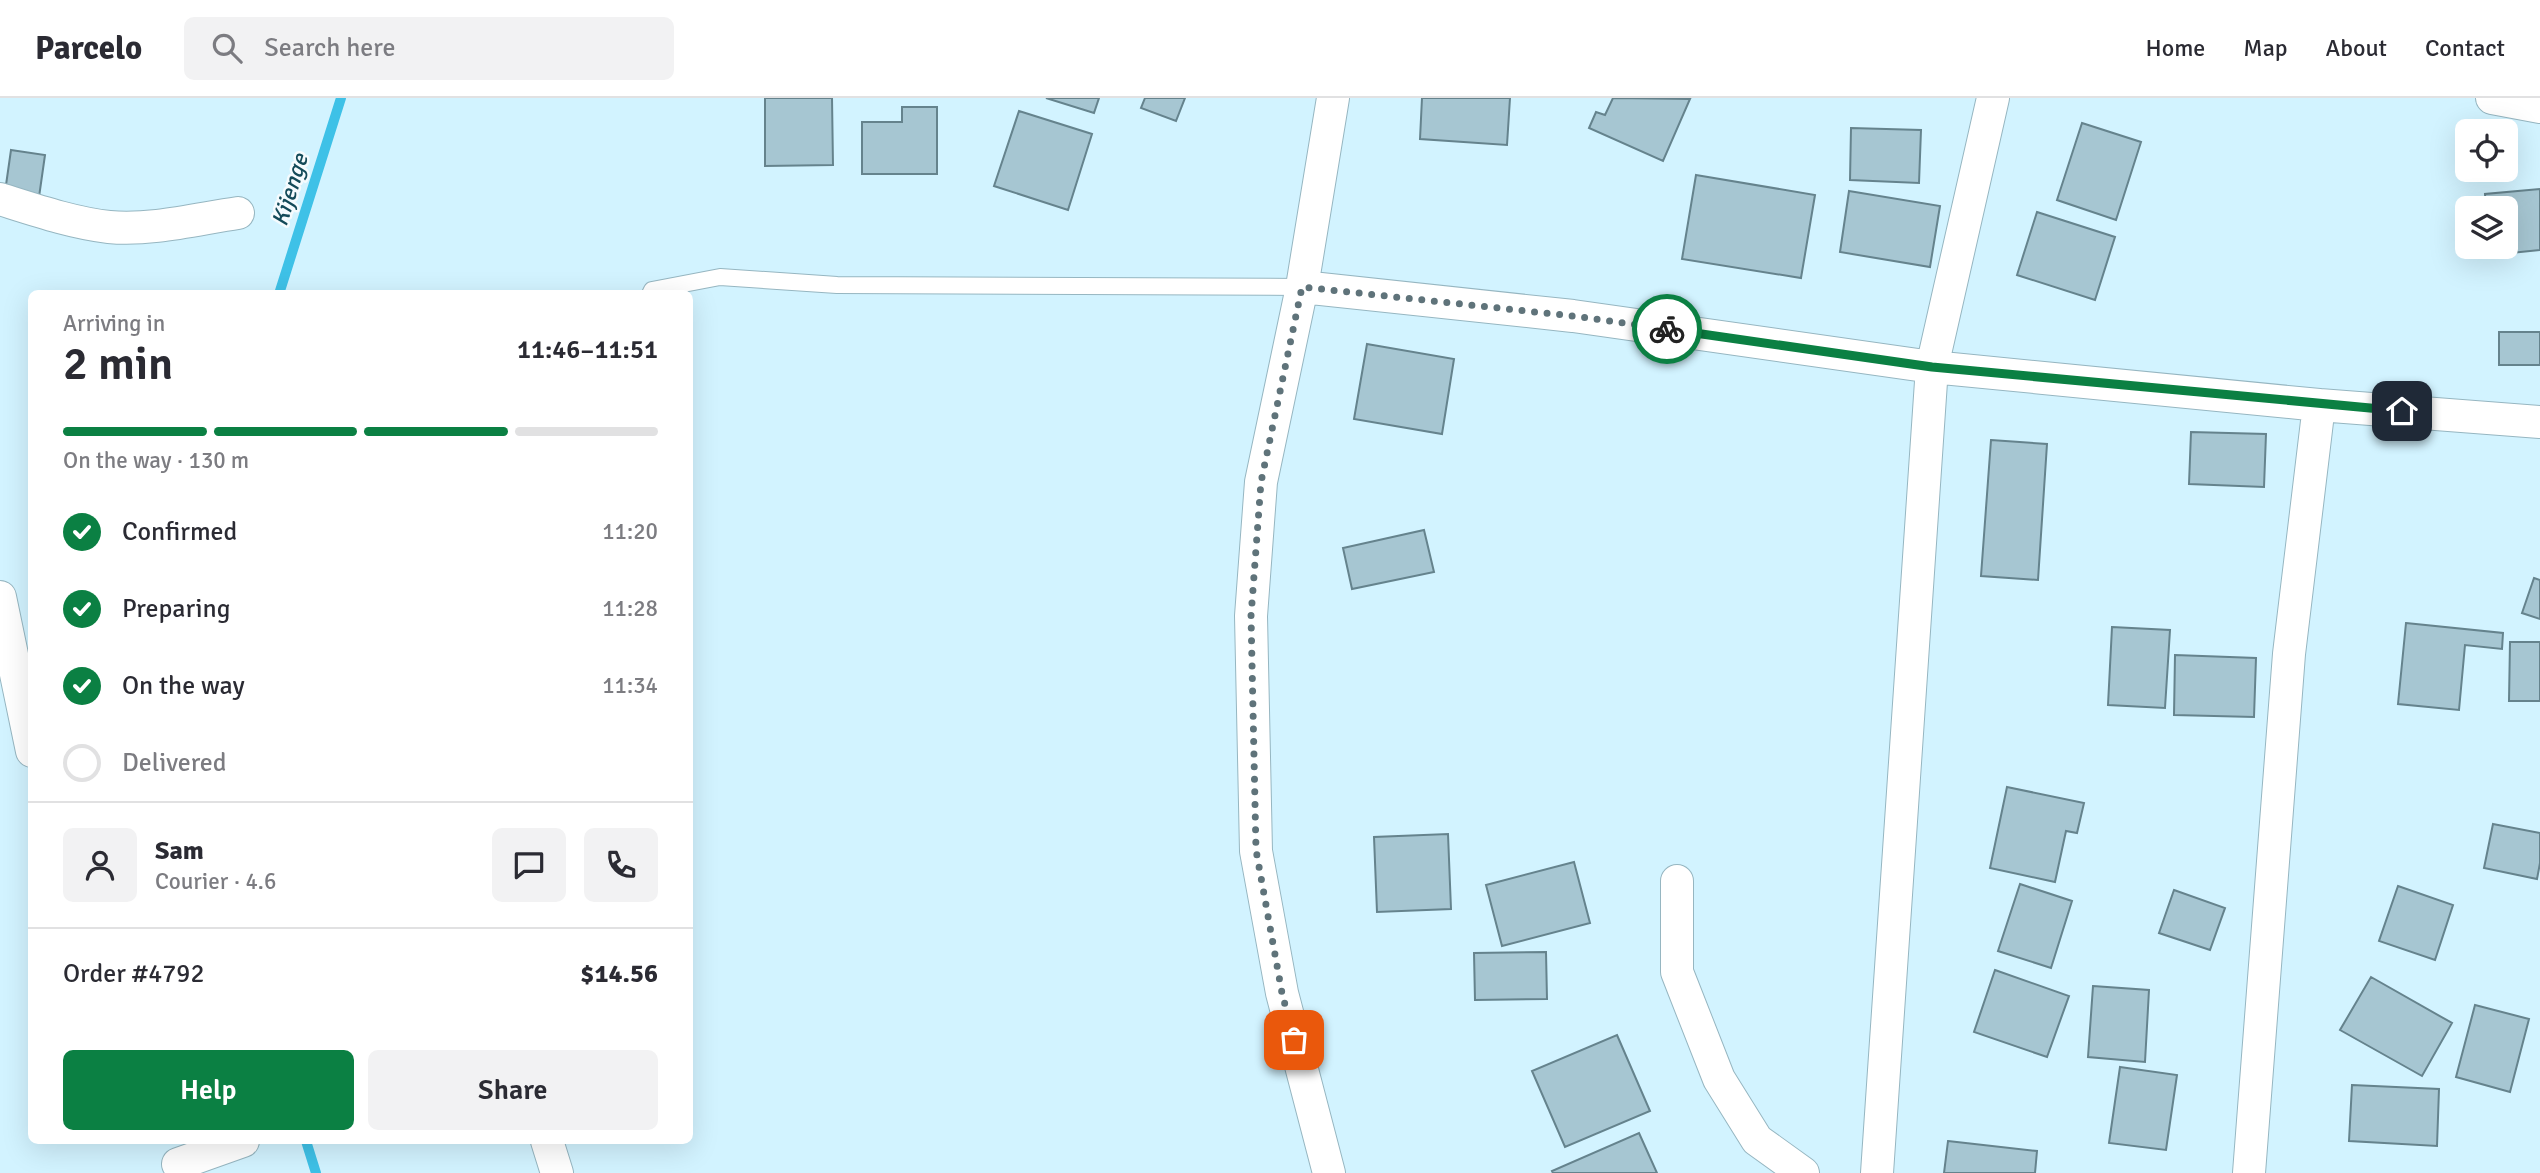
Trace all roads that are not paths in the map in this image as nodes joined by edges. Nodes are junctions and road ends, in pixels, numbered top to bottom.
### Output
1 (1333, 98) edge
2 (1993, 98) edge
3 (2492, 98) edge
4 (2540, 107) edge
5 (0, 200) edge
6 (238, 213) dead end
7 (1302, 287) junction
8 (652, 290) edge
9 (1932, 367) junction
10 (2319, 405) junction
11 (2540, 422) edge
12 (0, 597) edge
13 (28, 732) edge
14 (1677, 881) dead end
15 (232, 1144) edge
16 (548, 1144) edge
17 (176, 1159) edge
18 (557, 1173) edge
19 (1329, 1173) edge
20 (1803, 1173) edge
21 (1877, 1173) edge
22 (2249, 1173) edge

1 - 7 street
2 - 9 street
3 - 4 street
5 - 6 street
7 - 8 lane
7 - 9 street
7 - 19 street
9 - 10 street
9 - 21 street
10 - 11 street
10 - 22 street
12 - 13 street
14 - 20 street
15 - 17 street
16 - 18 street

